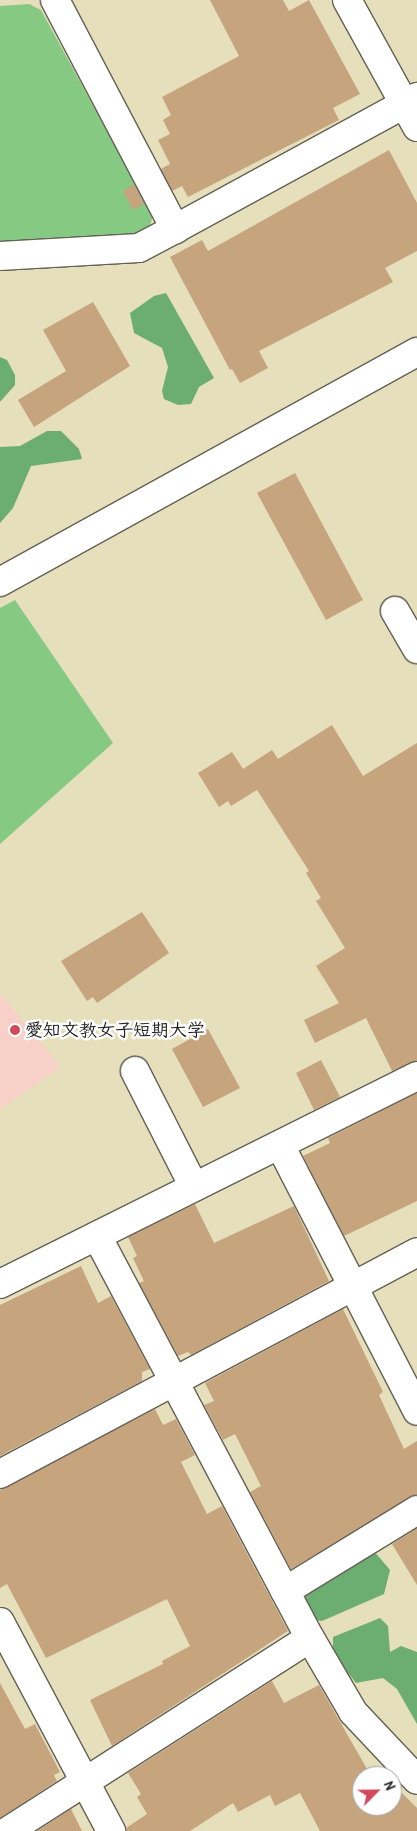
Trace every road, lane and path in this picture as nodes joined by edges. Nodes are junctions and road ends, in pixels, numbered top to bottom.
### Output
1 (55, 0) edge
2 (347, 0) edge
3 (413, 109) edge
4 (175, 229) junction
5 (0, 256) edge
6 (417, 352) edge
7 (0, 582) edge
8 (395, 611) dead end
9 (417, 649) edge
10 (135, 1071) dead end
11 (417, 1076) edge
12 (280, 1145) junction
13 (194, 1187) junction
14 (97, 1236) junction
15 (417, 1252) edge
16 (0, 1284) edge
17 (353, 1286) junction
18 (174, 1382) junction
19 (417, 1411) edge
20 (0, 1474) edge
21 (417, 1510) edge
22 (285, 1591) junction
23 (0, 1622) edge
24 (310, 1638) junction
25 (417, 1780) edge
26 (84, 1782) junction
27 (8, 1831) edge
28 (111, 1831) edge

1 - 4 street
2 - 3 street
3 - 4 street
4 - 5 street
6 - 7 street
8 - 9 street
10 - 13 street
11 - 12 street
12 - 13 street
12 - 17 street
13 - 14 street
14 - 16 street
14 - 18 street
15 - 17 street
17 - 18 street
17 - 19 street
18 - 20 street
18 - 22 street
21 - 22 street
22 - 24 street
23 - 26 street
24 - 25 street
24 - 26 street
26 - 27 street
26 - 28 street

